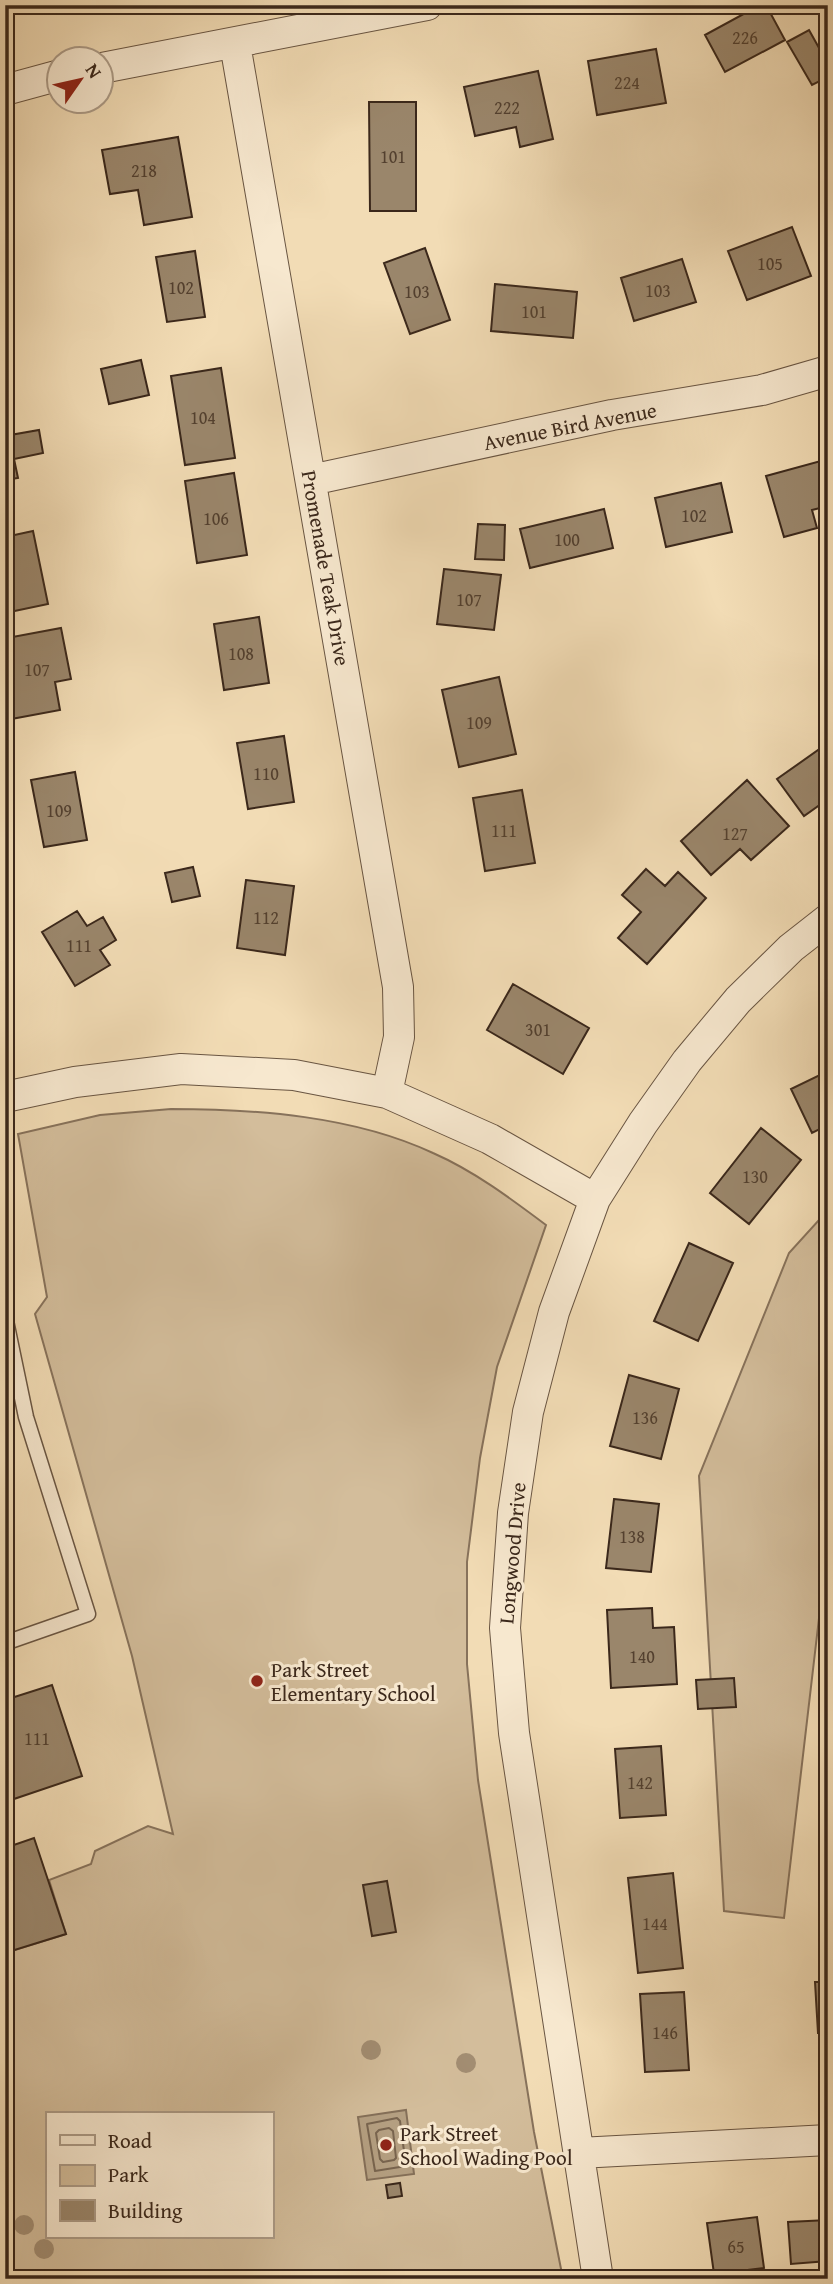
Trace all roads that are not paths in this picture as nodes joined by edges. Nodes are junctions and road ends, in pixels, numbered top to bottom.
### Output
1 (427, 5) edge
2 (235, 44) junction
3 (116, 65) edge
4 (46, 79) edge
5 (5, 90) edge
6 (828, 371) edge
7 (311, 480) junction
8 (828, 919) edge
9 (387, 1093) junction
10 (5, 1097) edge
11 (595, 1199) junction
12 (5, 1316) edge
13 (5, 1643) edge
14 (828, 2140) edge
15 (579, 2153) junction
16 (598, 2279) edge

1 - 2 street
2 - 3 street
2 - 7 street, Promenade Teak Drive
4 - 5 street
6 - 7 street, Avenue Bird Avenue
7 - 9 street, Promenade Teak Drive
8 - 11 street, Longwood Drive
9 - 10 street
9 - 11 street
11 - 15 street, Longwood Drive
12 - 13 lane
14 - 15 street
15 - 16 street, Longwood Drive

